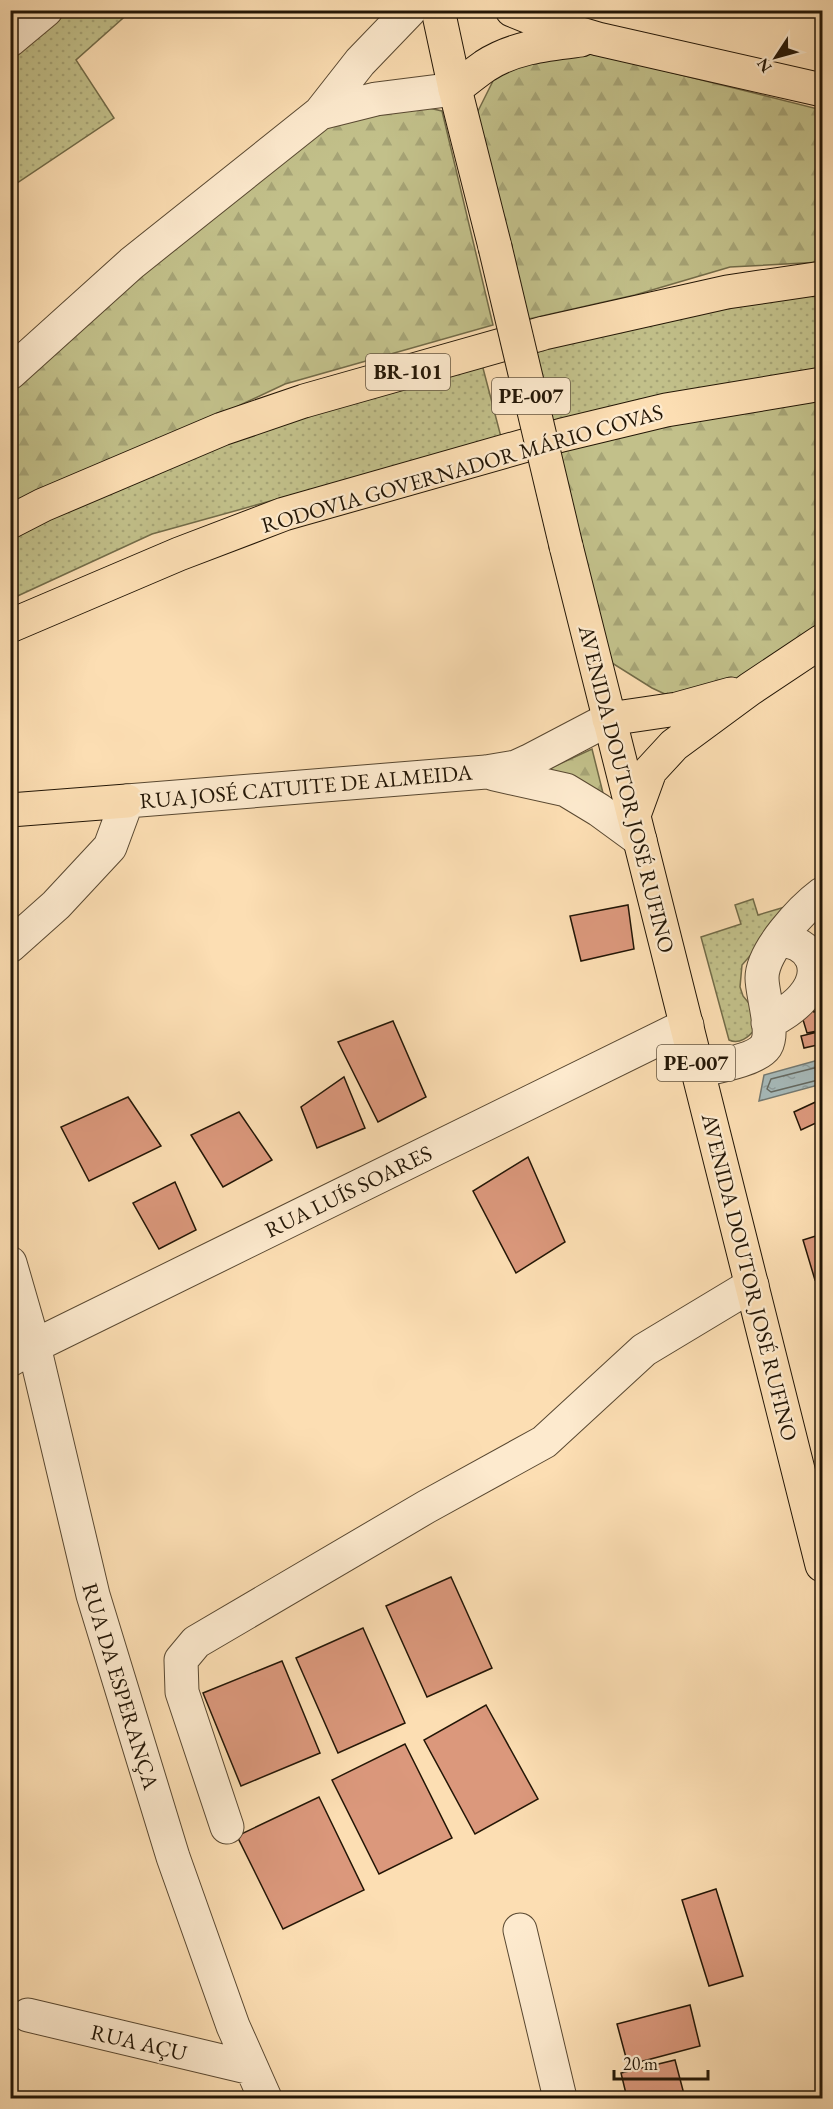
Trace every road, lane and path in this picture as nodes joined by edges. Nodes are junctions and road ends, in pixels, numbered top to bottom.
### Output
1 (46, 10) edge
2 (410, 10) edge
3 (438, 10) edge
4 (512, 10) edge
5 (598, 39) junction
6 (10, 40) edge
7 (454, 89) junction
8 (822, 90) edge
9 (320, 113) junction
10 (822, 278) edge
11 (10, 373) edge
12 (822, 384) edge
13 (10, 522) edge
14 (10, 626) edge
15 (822, 641) edge
16 (750, 689) junction
17 (609, 719) junction
18 (486, 772) junction
19 (127, 801) junction
20 (10, 810) edge
21 (637, 828) junction
22 (822, 894) edge
23 (779, 940) junction
24 (10, 946) edge
25 (768, 1023) junction
26 (687, 1025) junction
27 (698, 1071) junction
28 (10, 1263) edge
29 (752, 1284) junction
30 (22, 1353) edge
31 (822, 1565) edge
32 (226, 1827) dead end
33 (520, 1930) dead end
34 (28, 2015) dead end
35 (251, 2068) junction
36 (265, 2098) edge
37 (560, 2098) edge

1 - 6 street
2 - 9 street
3 - 7 main road, AVENIDA DOUTOR JOSÉ RUFINO / PE-007
4 - 5 main road
5 - 7 main road
5 - 8 main road
7 - 9 street
7 - 17 main road, AVENIDA DOUTOR JOSÉ RUFINO / PE-007, bridge
9 - 11 street
10 - 13 main road, BR-101
12 - 14 main road, RODOVIA GOVERNADOR MÁRIO COVAS
15 - 16 main road
16 - 17 main road
16 - 21 main road
17 - 18 street, RUA JOSÉ CATUITE DE ALMEIDA
17 - 21 main road, AVENIDA DOUTOR JOSÉ RUFINO / PE-007
18 - 19 street, RUA JOSÉ CATUITE DE ALMEIDA
18 - 21 street, RUA JOSÉ CATUITE DE ALMEIDA
19 - 20 main road
19 - 24 street
21 - 26 main road, AVENIDA DOUTOR JOSÉ RUFINO / PE-007
22 - 23 street
23 - 25 street
23 - 25 street
25 - 27 street
26 - 27 main road, AVENIDA DOUTOR JOSÉ RUFINO / PE-007
26 - 30 street, RUA LUÍS SOARES
27 - 29 main road, AVENIDA DOUTOR JOSÉ RUFINO / PE-007
28 - 30 street, RUA DA ESPERANÇA
29 - 31 main road, AVENIDA DOUTOR JOSÉ RUFINO / PE-007
29 - 32 street
30 - 35 street, RUA DA ESPERANÇA
33 - 37 street
34 - 35 street, RUA AÇU
35 - 36 street, RUA DA ESPERANÇA

